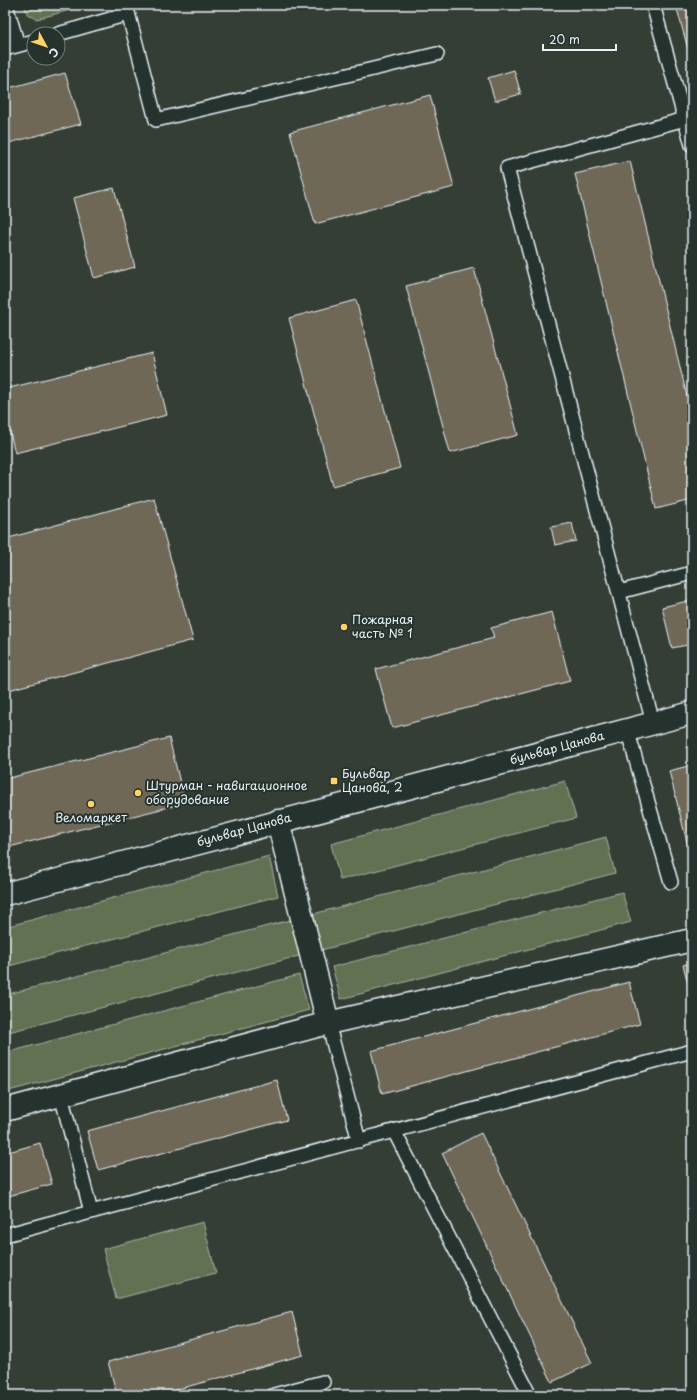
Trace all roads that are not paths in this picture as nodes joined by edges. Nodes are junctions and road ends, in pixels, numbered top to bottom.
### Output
1 (6, 5) edge
2 (653, 5) edge
3 (127, 9) edge
4 (66, 31) edge
5 (26, 43) edge
6 (18, 45) junction
7 (5, 49) edge
8 (437, 54) dead end
9 (685, 119) junction
10 (692, 145) edge
11 (692, 573) edge
12 (619, 592) junction
13 (692, 713) edge
14 (653, 722) junction
15 (628, 729) junction
16 (278, 821) junction
17 (671, 882) dead end
18 (5, 894) edge
19 (692, 940) edge
20 (328, 1023) junction
21 (692, 1051) edge
22 (61, 1095) junction
23 (5, 1110) edge
24 (394, 1131) junction
25 (359, 1141) junction
26 (91, 1212) junction
27 (5, 1235) edge
28 (323, 1382) dead end
29 (276, 1395) edge
30 (530, 1395) edge

1 - 6 lane
2 - 9 lane
3 - 4 lane
3 - 8 lane
5 - 6 lane
6 - 7 lane
9 - 10 lane
9 - 12 lane
11 - 12 lane
12 - 14 lane
13 - 14 street, бульвар Цанова
14 - 15 street, бульвар Цанова
15 - 16 street, бульвар Цанова
15 - 17 lane
16 - 18 street, бульвар Цанова
16 - 20 street
19 - 20 street
20 - 22 street
20 - 25 lane
21 - 24 lane
22 - 23 street
22 - 26 lane
24 - 25 lane
24 - 30 lane
25 - 26 lane
26 - 27 lane
28 - 29 lane

